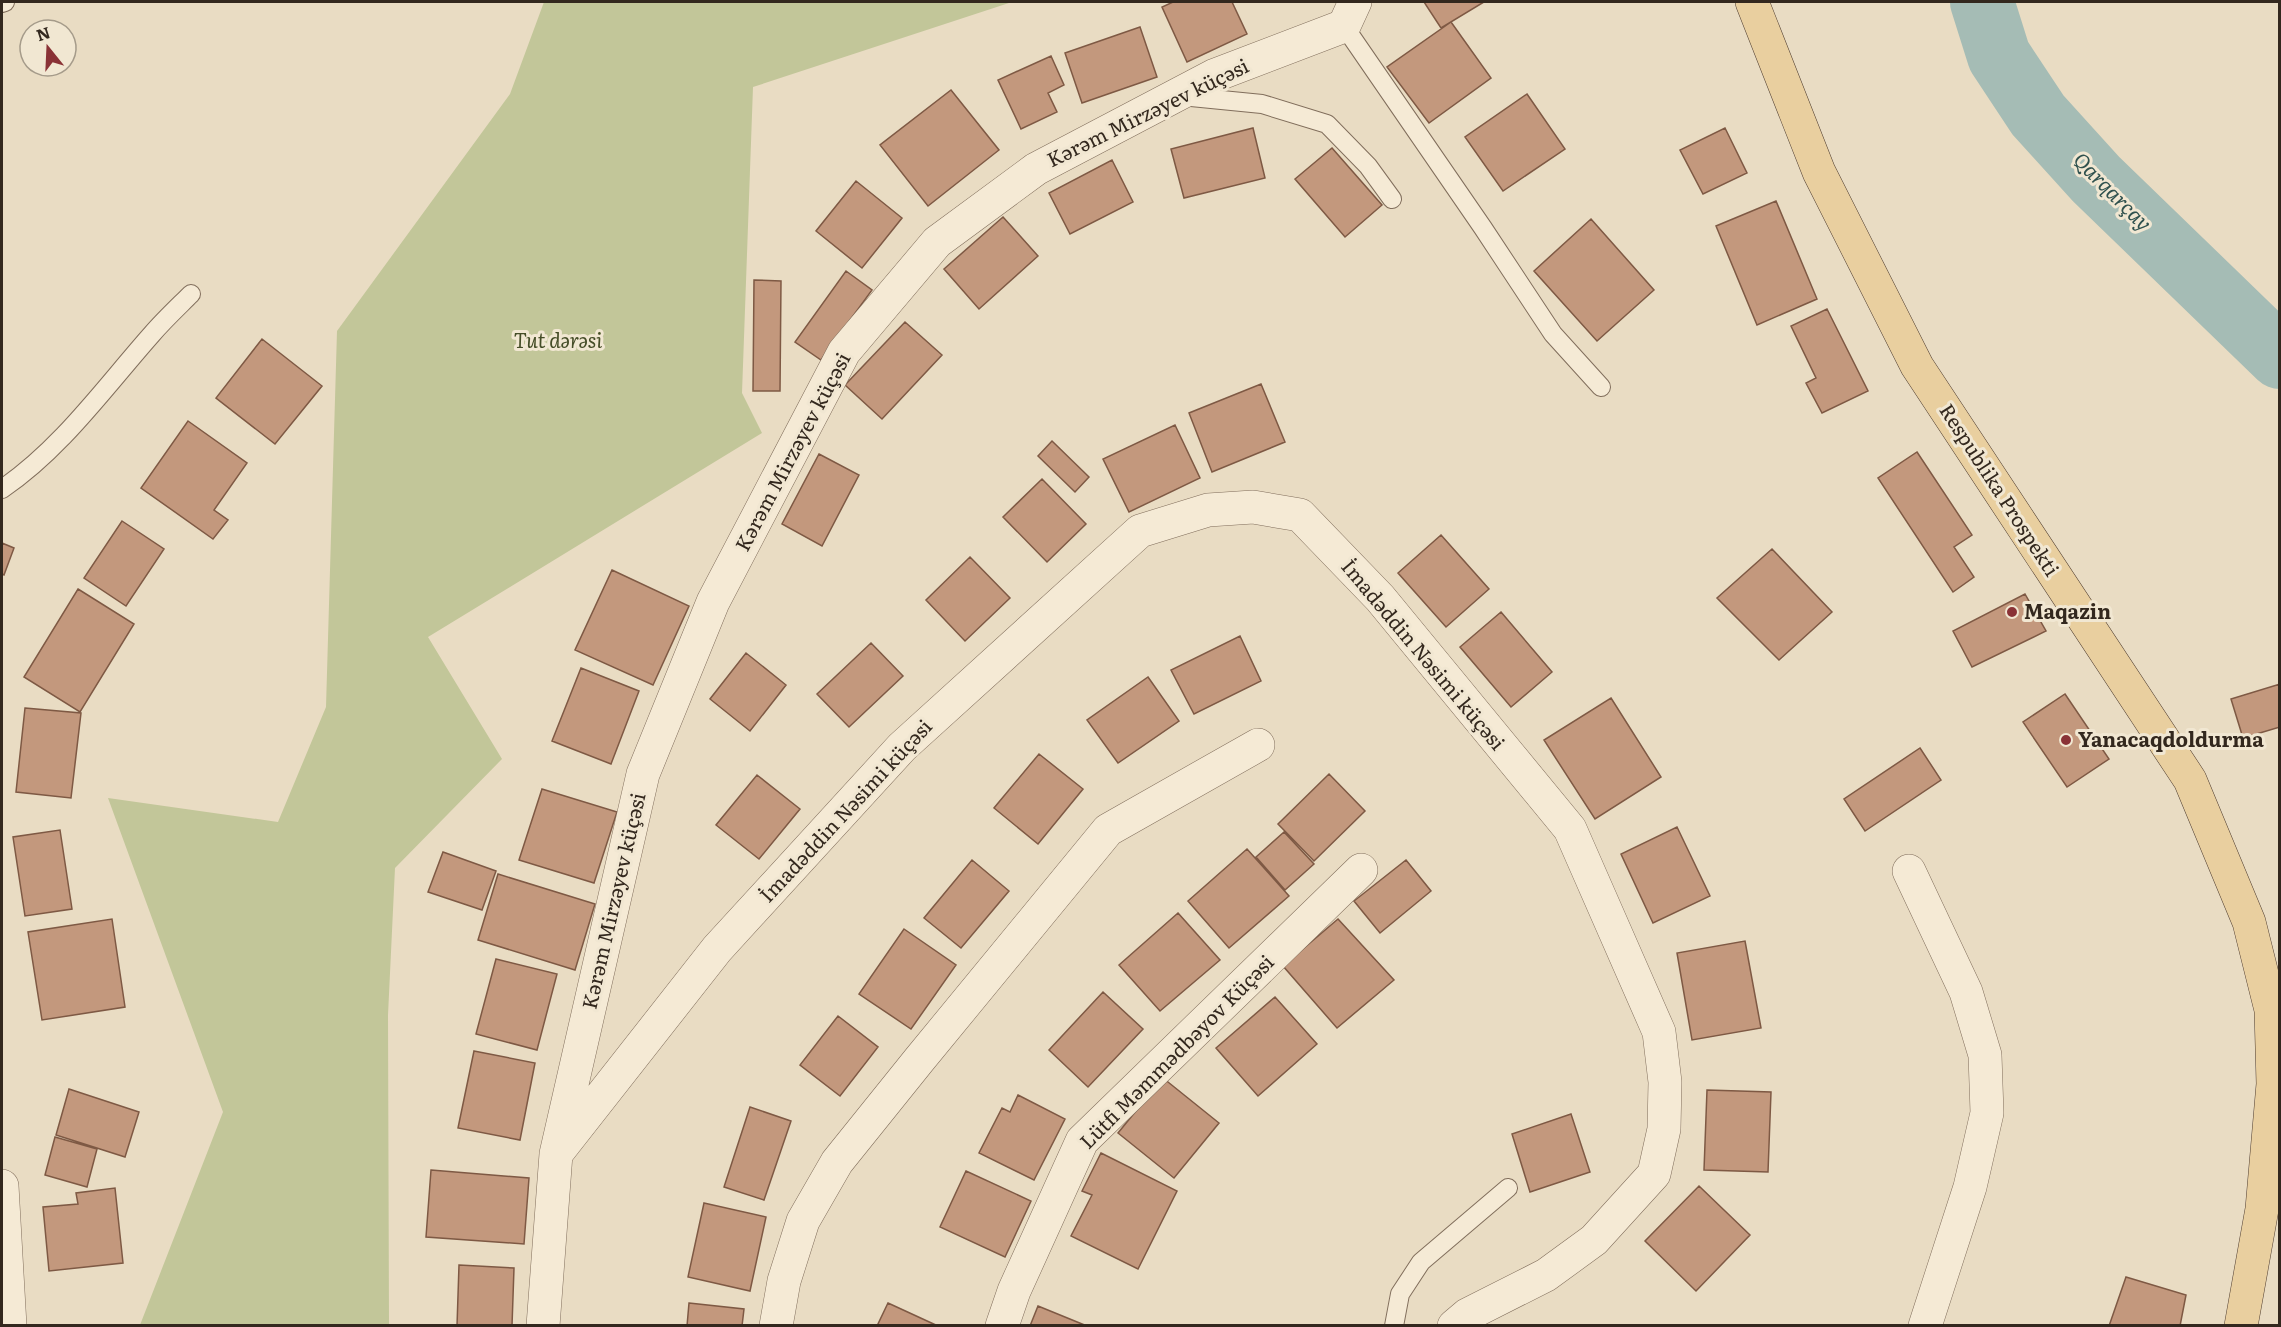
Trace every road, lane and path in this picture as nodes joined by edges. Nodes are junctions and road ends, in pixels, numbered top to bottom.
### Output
1 (1752, 2) edge
2 (1349, 14) edge
3 (1176, 96) junction
4 (1392, 199) dead end
5 (191, 294) dead end
6 (1600, 387) dead end
7 (2, 489) edge
8 (1258, 745) dead end
9 (1361, 870) dead end
10 (1909, 871) dead end
11 (556, 1154) junction
12 (2, 1186) edge
13 (1509, 1188) dead end
14 (10, 1326) edge
15 (543, 1326) edge
16 (776, 1326) edge
17 (1002, 1326) edge
18 (1394, 1326) edge
19 (1455, 1326) edge
20 (1925, 1326) edge
21 (2241, 1326) edge

1 - 21 main road, Respublika Prospekti
2 - 3 street, Kərəm Mirzəyev küçəsi
2 - 6 lane
3 - 4 lane
3 - 11 street, Kərəm Mirzəyev küçəsi
5 - 7 lane
8 - 16 street
9 - 17 street, Lütfi Məmmədbəyov Küçəsi
10 - 20 street
11 - 15 street, Kərəm Mirzəyev küçəsi
11 - 19 street, İmadəddin Nəsimi küçəsi
12 - 14 street
13 - 18 lane

